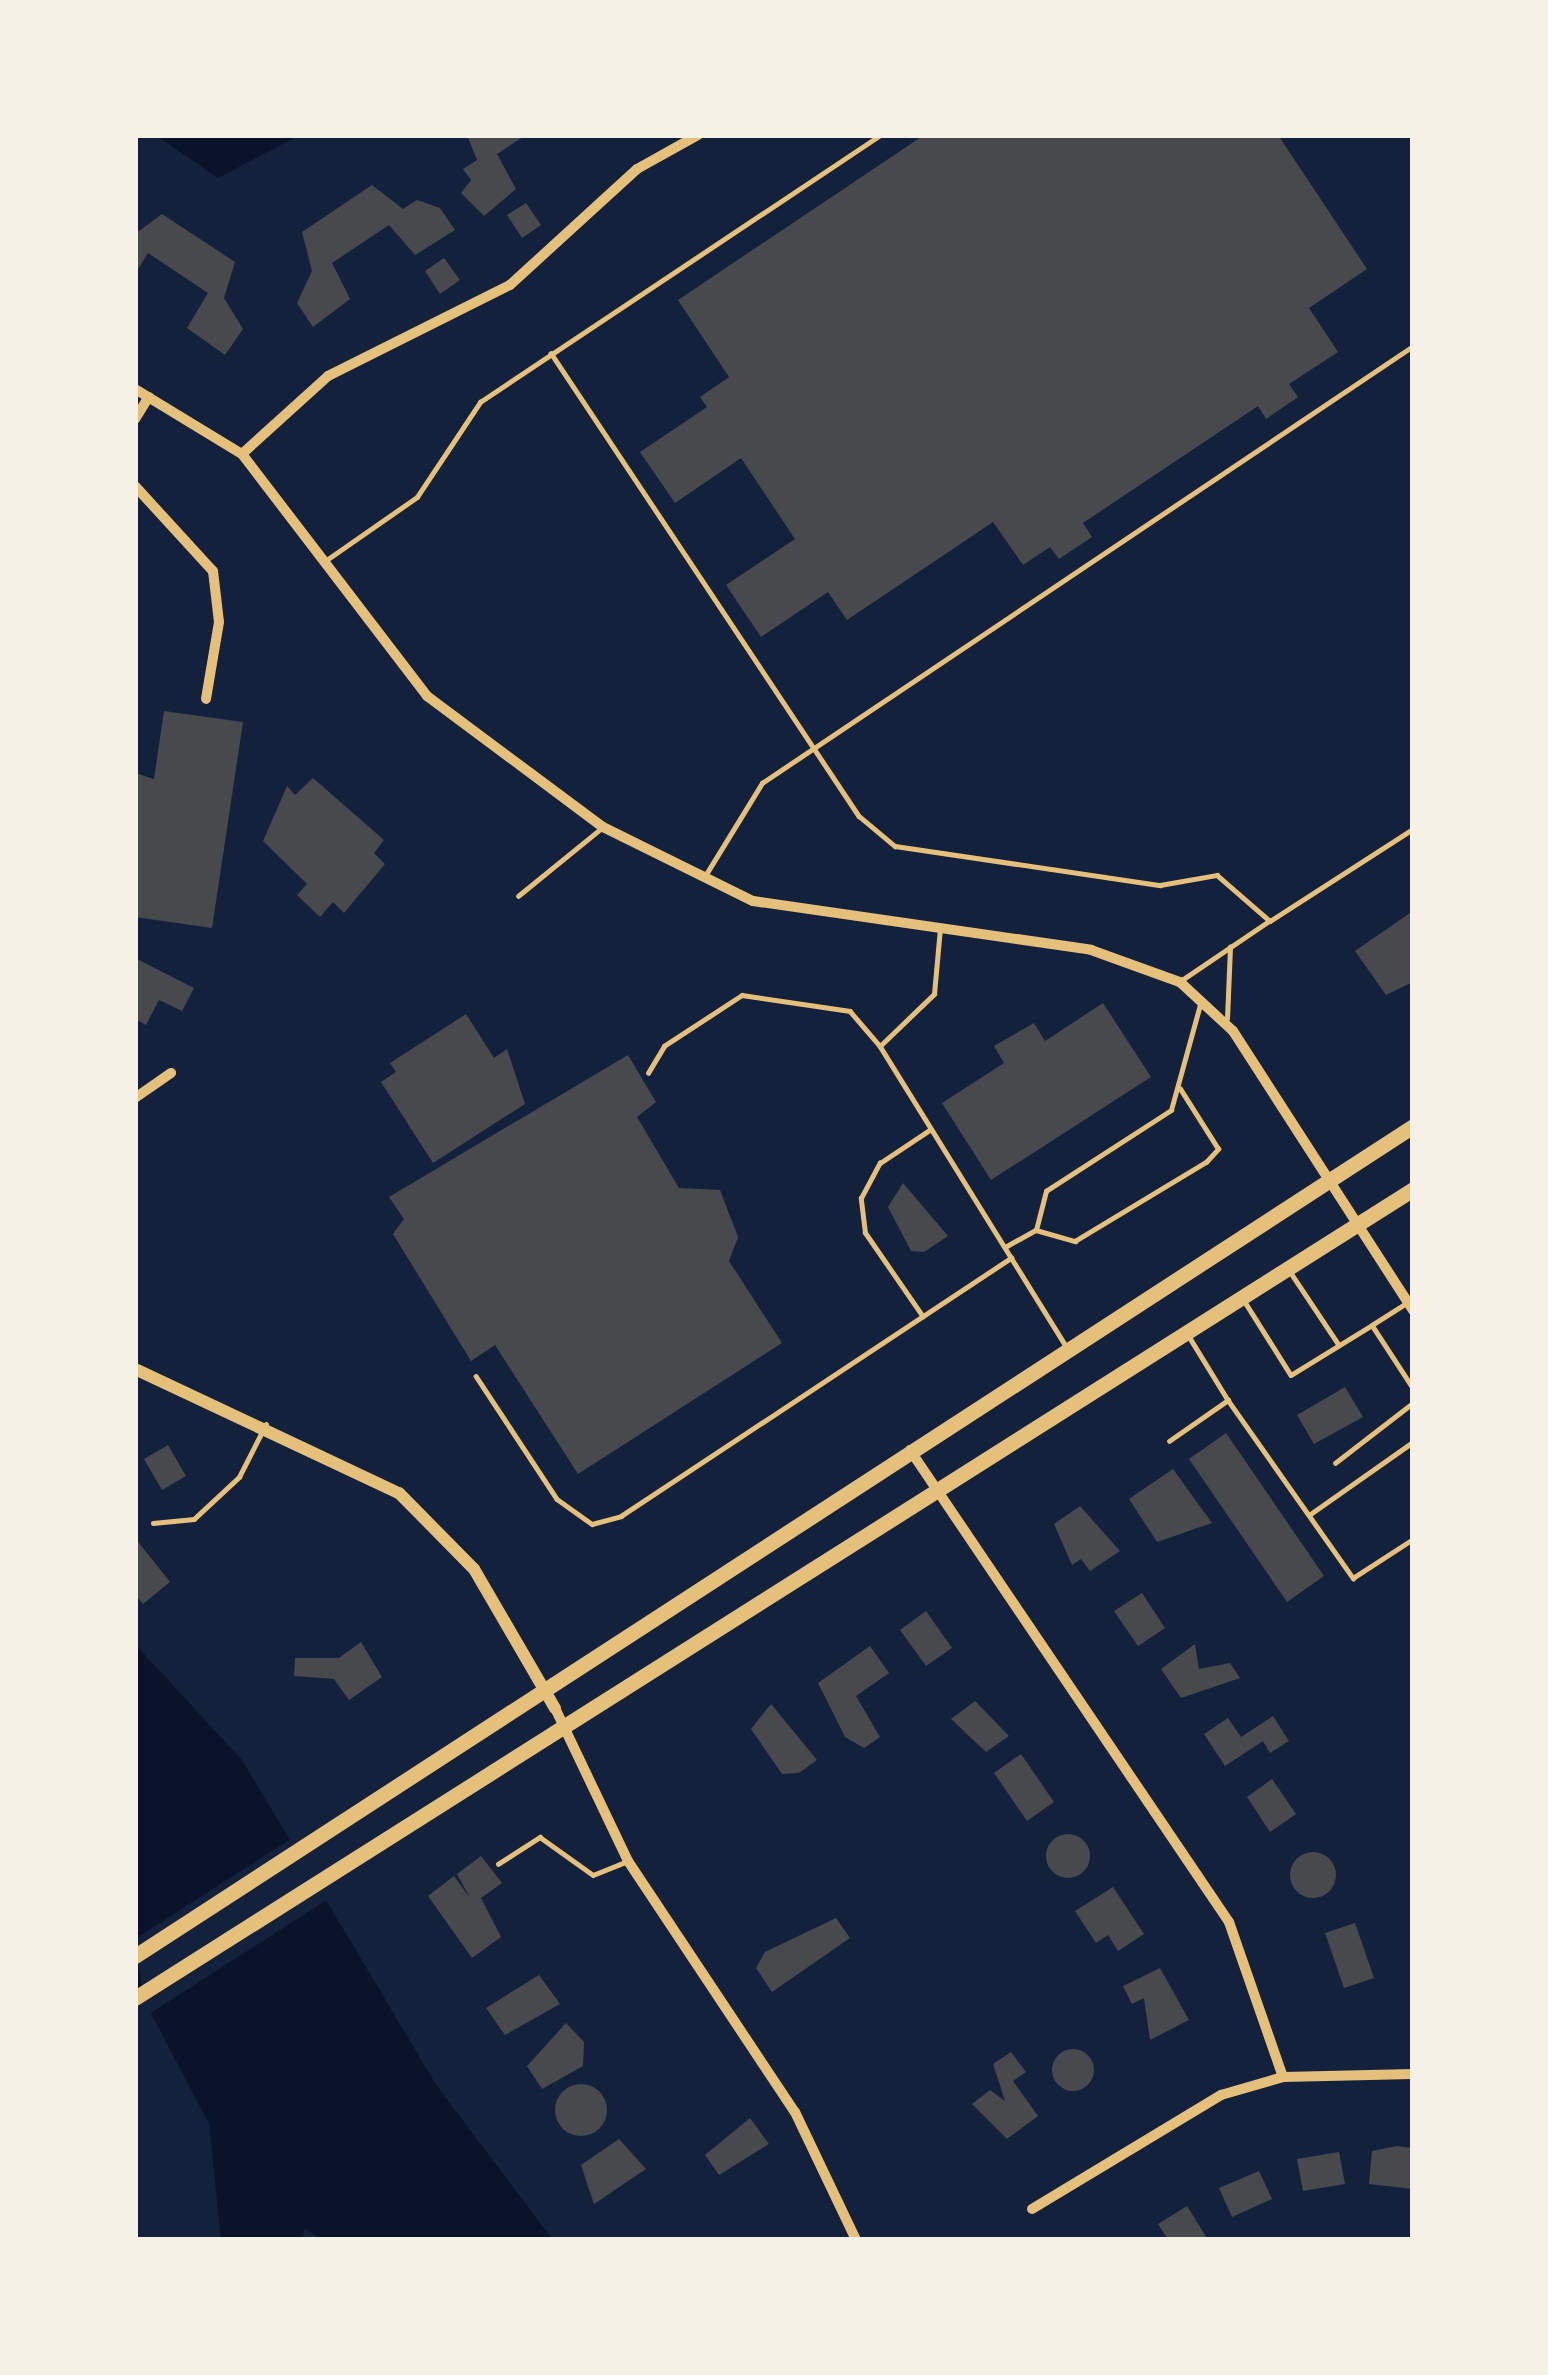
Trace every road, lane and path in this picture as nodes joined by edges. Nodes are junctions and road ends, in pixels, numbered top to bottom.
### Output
1 (698, 135) edge
2 (881, 135) edge
3 (1413, 346) edge
4 (551, 353) junction
5 (135, 389) edge
6 (149, 397) junction
7 (135, 419) edge
8 (242, 454) junction
9 (135, 486) edge
10 (321, 564) junction
11 (206, 699) dead end
12 (813, 745) junction
13 (603, 826) junction
14 (1413, 829) edge
15 (701, 880) junction
16 (518, 896) dead end
17 (1270, 921) junction
18 (940, 928) junction
19 (1230, 947) junction
20 (1180, 982) junction
21 (1202, 1000) junction
22 (1227, 1024) junction
23 (880, 1046) junction
24 (171, 1073) dead end
25 (648, 1073) dead end
26 (1180, 1089) junction
27 (135, 1098) edge
28 (1413, 1126) edge
29 (931, 1129) junction
30 (1328, 1180) junction
31 (1413, 1189) edge
32 (1357, 1225) junction
33 (1036, 1230) junction
34 (1005, 1247) junction
35 (1011, 1258) junction
36 (1288, 1268) junction
37 (1242, 1298) junction
38 (1410, 1306) edge
39 (922, 1317) junction
40 (1372, 1325) junction
41 (1187, 1333) junction
42 (1340, 1345) junction
43 (1066, 1346) junction
44 (135, 1369) edge
45 (476, 1376) dead end
46 (1413, 1388) edge
47 (1228, 1400) junction
48 (1413, 1403) edge
49 (266, 1424) junction
50 (1169, 1441) dead end
51 (1413, 1442) edge
52 (909, 1448) junction
53 (1334, 1463) dead end
54 (937, 1491) junction
55 (1309, 1514) junction
56 (153, 1523) dead end
57 (1413, 1539) edge
58 (545, 1689) junction
59 (555, 1708) joint
60 (564, 1726) junction
61 (628, 1861) junction
62 (498, 1864) dead end
63 (135, 1956) edge
64 (135, 1998) edge
65 (1413, 2074) edge
66 (1282, 2077) junction
67 (1031, 2209) dead end
68 (856, 2240) edge

1 - 8 street
2 - 4 lane
3 - 12 lane
4 - 10 lane
4 - 12 lane
5 - 6 street
6 - 7 street
6 - 8 street
8 - 10 street
9 - 11 street
10 - 13 street
12 - 15 lane
12 - 17 lane
13 - 15 street
13 - 16 lane
14 - 17 lane
15 - 18 street
17 - 19 lane
18 - 20 street
18 - 23 lane
19 - 20 lane
19 - 22 lane
20 - 21 street
21 - 22 street
21 - 26 lane
22 - 30 street
23 - 25 lane
23 - 29 lane
24 - 27 street
26 - 33 lane
26 - 33 lane
28 - 30 main road
29 - 34 lane
29 - 39 lane
30 - 32 street
30 - 43 main road
31 - 32 main road
32 - 36 main road
32 - 38 street
33 - 34 lane
34 - 35 lane
35 - 39 lane
35 - 43 lane
36 - 37 main road
36 - 42 lane
37 - 41 main road
37 - 42 lane
38 - 40 lane
39 - 45 lane
40 - 42 lane
40 - 46 lane
41 - 47 lane
41 - 54 main road
43 - 52 main road
44 - 49 street
47 - 50 lane
47 - 55 lane
48 - 53 lane
49 - 56 lane
49 - 58 street
51 - 55 lane
52 - 54 street
52 - 58 main road
54 - 60 main road
54 - 66 street
55 - 57 lane
58 - 59 street
58 - 63 main road
59 - 60 street
60 - 61 street
60 - 64 main road
61 - 62 lane
61 - 68 street
65 - 66 street
66 - 67 street

